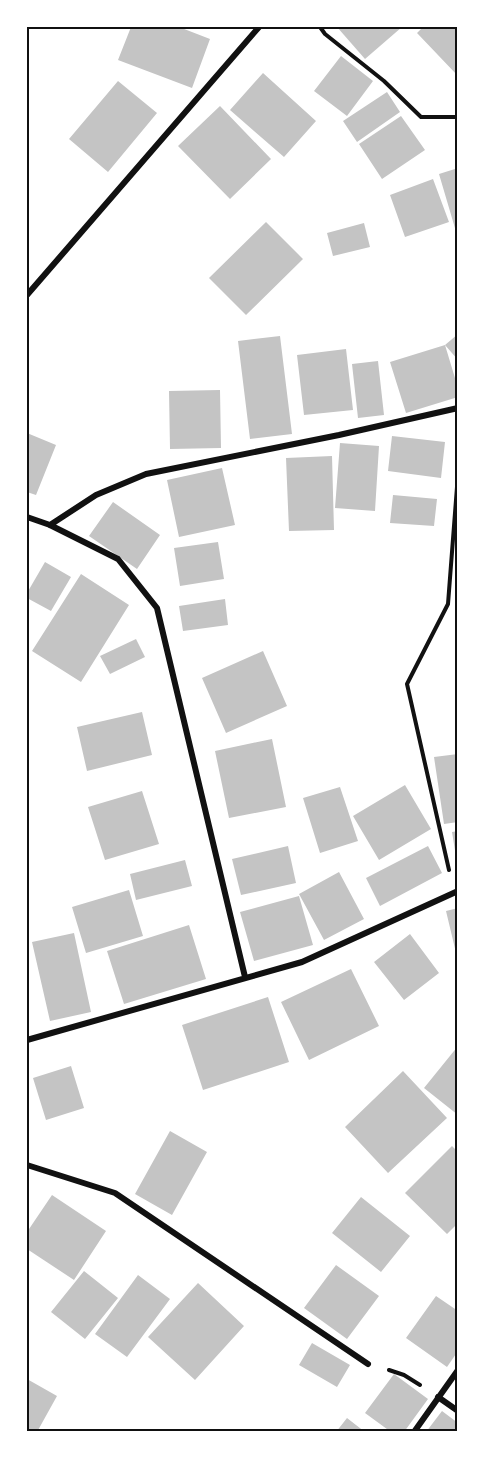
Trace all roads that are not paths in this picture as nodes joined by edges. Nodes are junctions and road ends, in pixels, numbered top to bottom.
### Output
1 (259, 27) edge
2 (27, 295) edge
3 (458, 408) edge
4 (27, 517) edge
5 (50, 525) junction
6 (456, 892) edge
7 (245, 977) junction
8 (27, 1040) edge
9 (27, 1165) edge
10 (368, 1364) road end
11 (458, 1370) edge
12 (438, 1397) junction
13 (458, 1411) edge
14 (414, 1432) edge

1 - 2 street
3 - 5 street
4 - 5 street
5 - 7 street
6 - 7 street
7 - 8 street
9 - 10 street
11 - 12 street
12 - 13 street
12 - 14 street

